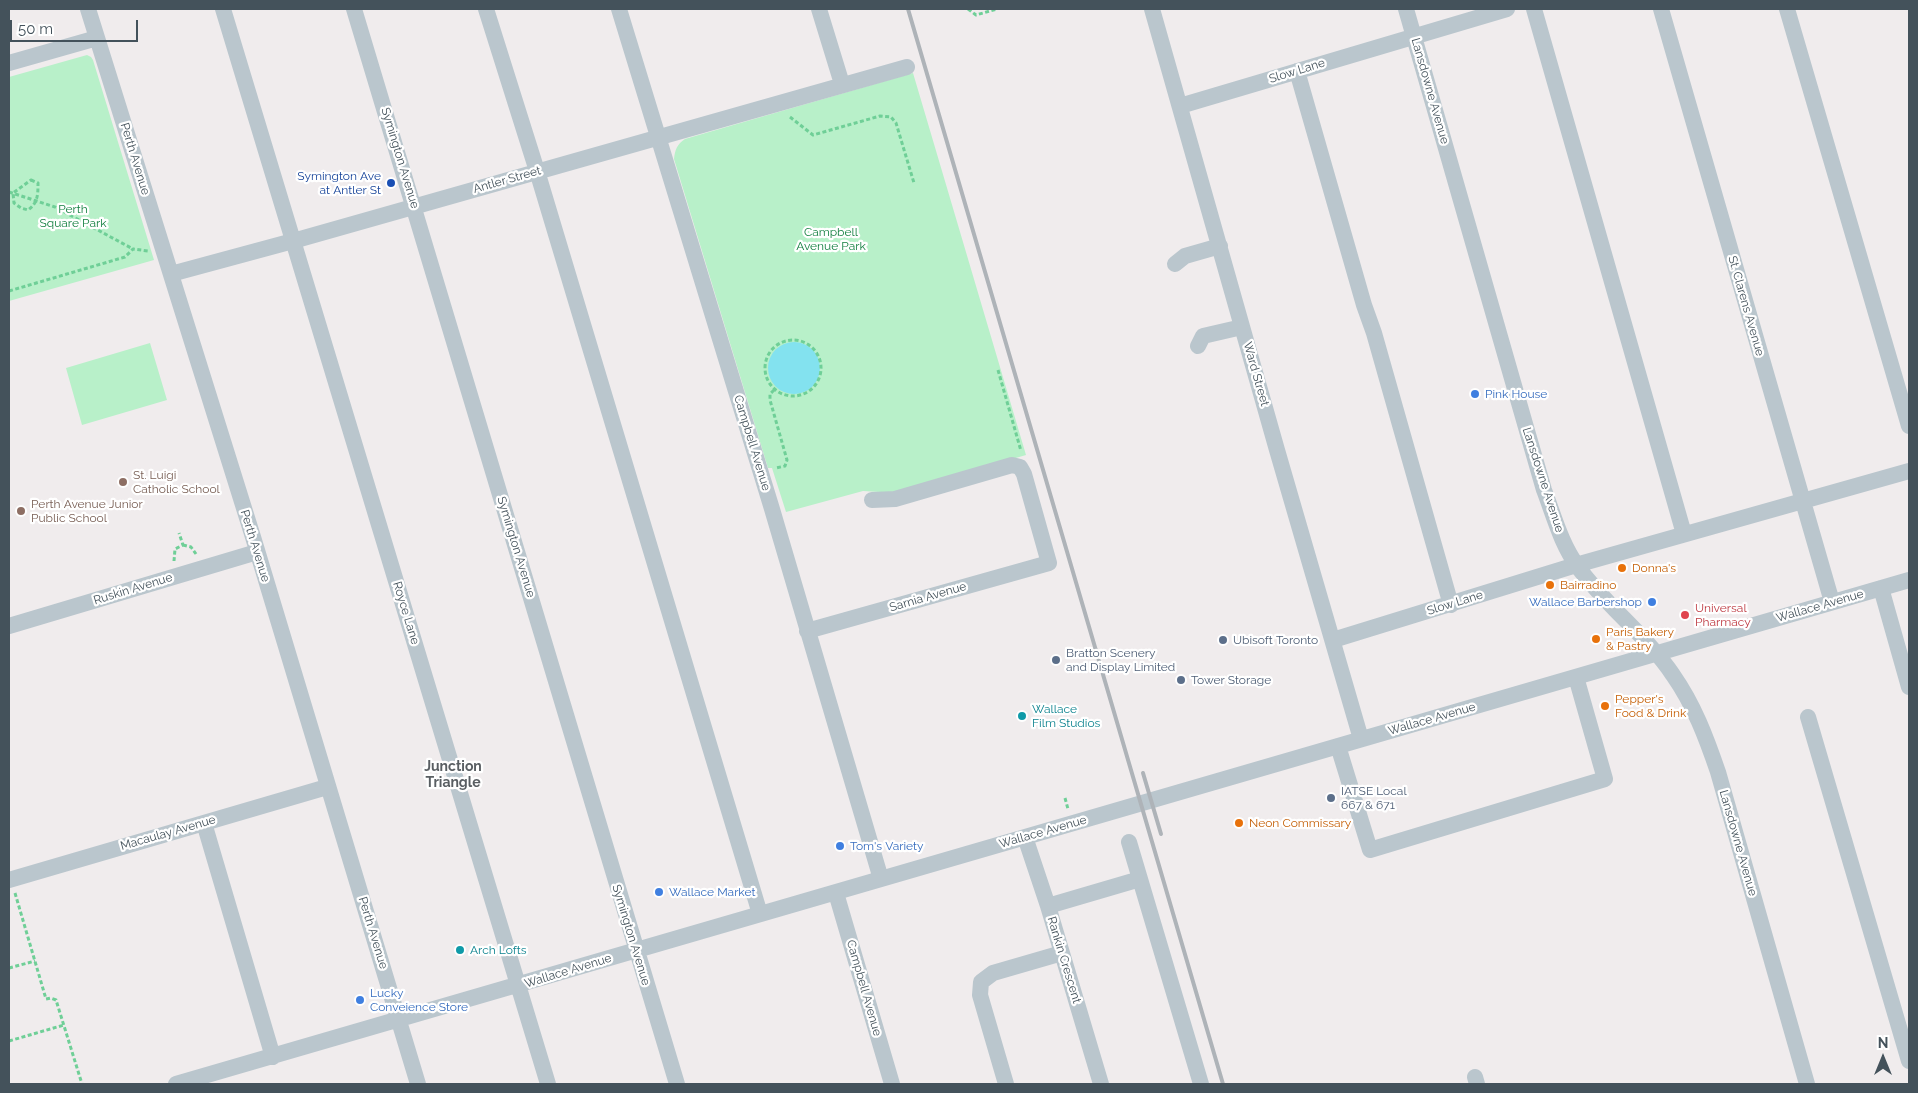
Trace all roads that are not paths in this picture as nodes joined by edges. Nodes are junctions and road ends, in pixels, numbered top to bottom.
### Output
1 (88, 9) edge
2 (223, 9) edge
3 (354, 9) edge
4 (486, 9) edge
5 (619, 9) edge
6 (819, 9) edge
7 (1152, 9) edge
8 (1406, 9) edge
9 (1507, 9) edge
10 (1534, 9) edge
11 (1661, 9) edge
12 (1787, 9) edge
13 (1414, 36) junction
14 (97, 38) junction
15 (9, 63) edge
16 (907, 67) dead end
17 (1297, 71) junction
18 (842, 84) junction
19 (1180, 106) junction
20 (659, 137) junction
21 (537, 171) junction
22 (414, 207) junction
23 (293, 241) junction
24 (1220, 246) junction
25 (1175, 264) dead end
26 (171, 274) junction
27 (1909, 426) edge
28 (1909, 471) edge
29 (872, 500) dead end
30 (1802, 501) junction
31 (1684, 534) junction
32 (257, 552) junction
33 (1576, 565) junction
34 (1909, 580) edge
35 (1881, 588) junction
36 (1832, 602) junction
37 (1451, 605) junction
38 (9, 626) edge
39 (808, 631) junction
40 (1332, 640) junction
41 (1656, 653) junction
42 (1576, 677) junction
43 (1909, 687) edge
44 (1808, 717) dead end
45 (1361, 739) junction
46 (1338, 746) junction
47 (327, 787) junction
48 (204, 823) junction
49 (1025, 837) junction
50 (1129, 842) dead end
51 (881, 878) junction
52 (1140, 879) junction
53 (11, 884) edge
54 (836, 893) junction
55 (1048, 906) junction
56 (760, 914) junction
57 (636, 950) junction
58 (1062, 953) junction
59 (518, 986) junction
60 (400, 1020) junction
61 (273, 1056) junction
62 (1909, 1061) edge
63 (176, 1084) edge
64 (418, 1084) edge
65 (548, 1084) edge
66 (677, 1084) edge
67 (892, 1084) edge
68 (1006, 1084) edge
69 (1101, 1084) edge
70 (1201, 1084) edge
71 (1807, 1084) edge

1 - 14 street, Perth Avenue
2 - 23 street, Royce Lane
3 - 22 street, Symington Avenue
4 - 21 street
5 - 20 street, Campbell Avenue
6 - 18 street
7 - 19 street, Ward Street
8 - 13 street, Lansdowne Avenue
9 - 13 street, Slow Lane
10 - 31 street
11 - 30 street, St. Clarens Avenue
12 - 27 street
13 - 17 street, Slow Lane
13 - 33 street, Lansdowne Avenue
14 - 15 street
14 - 26 street, Perth Avenue
16 - 18 street, Antler Street
17 - 19 street, Slow Lane
17 - 37 street
18 - 20 street, Antler Street
19 - 24 street, Ward Street
20 - 21 street, Antler Street
20 - 39 street, Campbell Avenue
21 - 22 street, Antler Street
21 - 56 street
22 - 23 street, Antler Street
22 - 57 street, Symington Avenue
23 - 26 street, Antler Street
23 - 59 street, Royce Lane
24 - 25 street
24 - 40 street, Ward Street
26 - 32 street, Perth Avenue
28 - 30 street, Slow Lane
29 - 39 street, Sarnia Avenue
30 - 31 street, Slow Lane
30 - 36 street, St. Clarens Avenue
31 - 33 street, Slow Lane
32 - 38 street, Ruskin Avenue
32 - 47 street, Perth Avenue
33 - 37 street, Slow Lane
33 - 41 street, Lansdowne Avenue
34 - 35 street, Wallace Avenue
35 - 36 street, Wallace Avenue
35 - 43 street
36 - 41 street, Wallace Avenue
37 - 40 street, Slow Lane
39 - 51 street, Campbell Avenue
40 - 45 street, Ward Street
41 - 42 street, Wallace Avenue
41 - 71 street, Lansdowne Avenue
42 - 45 street, Wallace Avenue
42 - 46 street
44 - 62 street
45 - 46 street, Wallace Avenue
46 - 49 street, Wallace Avenue
47 - 48 street, Macaulay Avenue
47 - 60 street, Perth Avenue
48 - 53 street, Macaulay Avenue
48 - 61 street
49 - 51 street, Wallace Avenue
49 - 55 street, Rankin Crescent
50 - 52 street
51 - 54 street, Wallace Avenue
52 - 55 street
52 - 70 street
54 - 56 street, Wallace Avenue
54 - 67 street, Campbell Avenue
55 - 58 street, Rankin Crescent
56 - 57 street, Wallace Avenue
57 - 59 street, Wallace Avenue
57 - 66 street, Symington Avenue
58 - 68 street
58 - 69 street, Rankin Crescent
59 - 60 street, Wallace Avenue
59 - 65 street, Royce Lane
60 - 61 street, Wallace Avenue
60 - 64 street, Perth Avenue
61 - 63 street, Wallace Avenue

